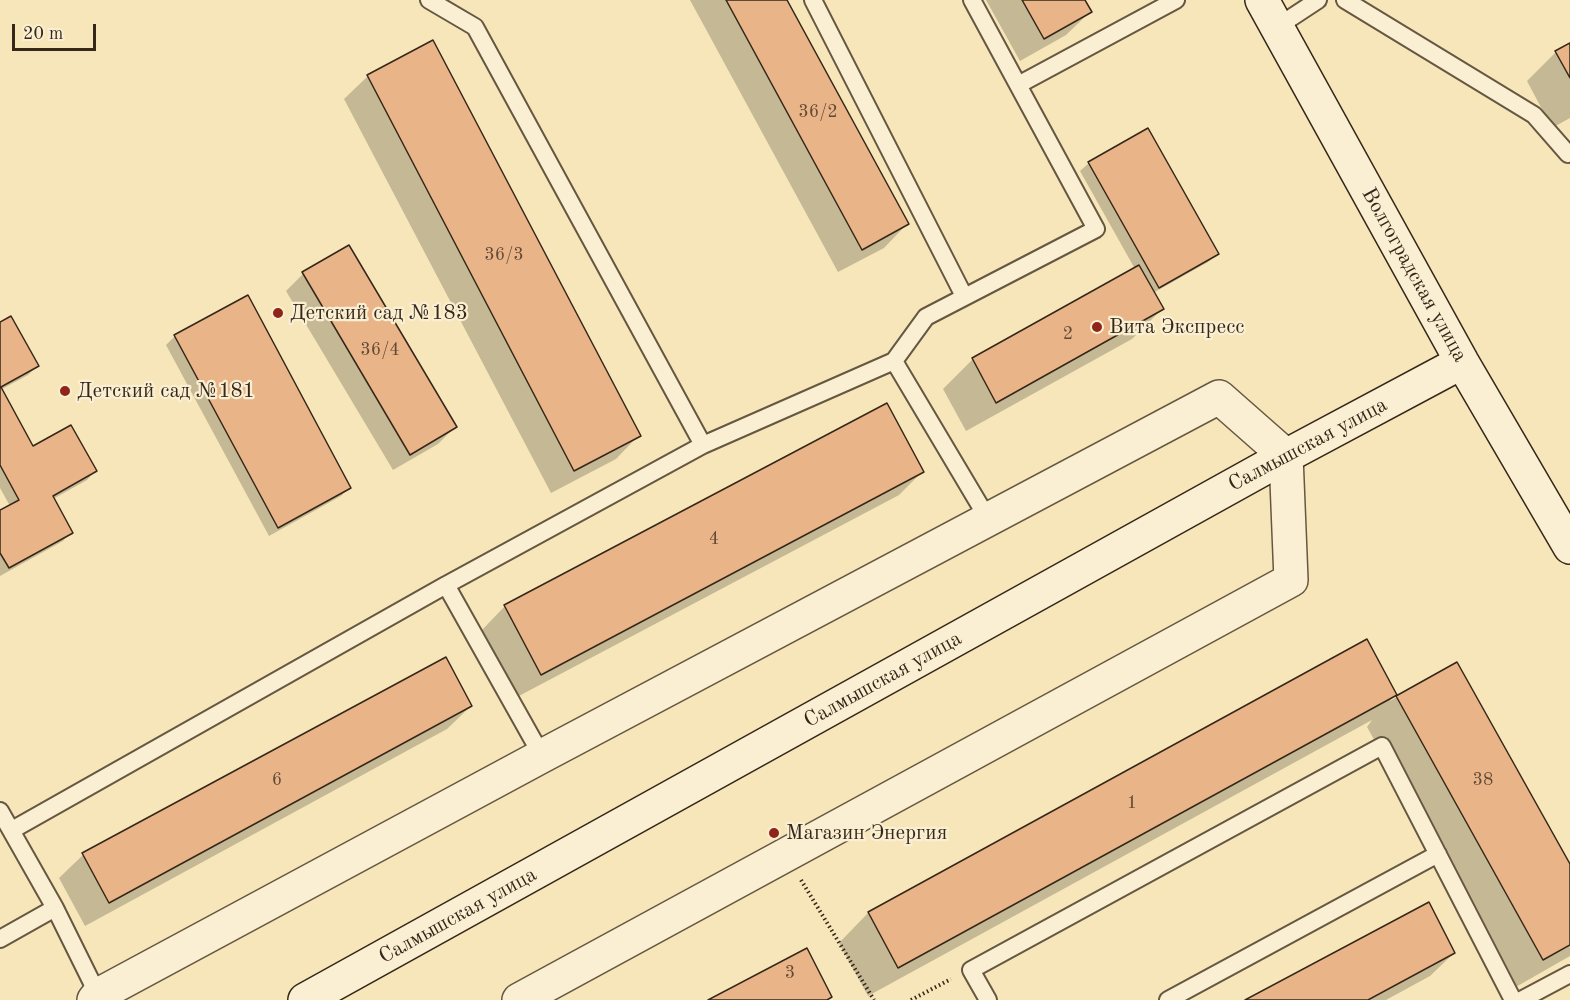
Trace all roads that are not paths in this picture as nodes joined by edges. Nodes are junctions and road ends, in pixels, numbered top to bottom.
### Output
1 (429, 0) edge
2 (813, 0) edge
3 (972, 0) edge
4 (1176, 0) edge
5 (1318, 0) edge
6 (1345, 0) edge
7 (1270, 14) edge
8 (1018, 85) junction
9 (1570, 153) edge
10 (964, 296) junction
11 (894, 361) junction
12 (1462, 362) junction
13 (703, 445) junction
14 (1286, 456) junction
15 (988, 519) junction
16 (1570, 547) edge
17 (446, 585) junction
18 (542, 756) junction
19 (0, 811) edge
20 (12, 830) junction
21 (1438, 854) junction
22 (55, 908) junction
23 (0, 939) edge
24 (1570, 974) edge
25 (96, 998) edge
26 (305, 1000) edge
27 (519, 1000) edge
28 (988, 1000) edge
29 (1168, 1000) edge
30 (1513, 1000) edge
31 (1521, 1000) edge

1 - 13 lane
2 - 10 lane
3 - 8 lane
4 - 8 lane
5 - 7 lane
6 - 9 lane
7 - 12 street, Волгоградская улица
8 - 10 lane
10 - 11 lane
11 - 13 lane
11 - 15 lane
12 - 14 street, Салмышская улица
12 - 16 street, Волгоградская улица
13 - 17 lane
14 - 15 street
14 - 26 street, Салмышская улица
14 - 27 street
15 - 18 street
17 - 18 lane
17 - 20 lane
18 - 25 street
19 - 20 lane
20 - 22 lane
21 - 28 lane
21 - 29 lane
21 - 30 lane
22 - 23 lane
22 - 25 lane
24 - 31 lane

